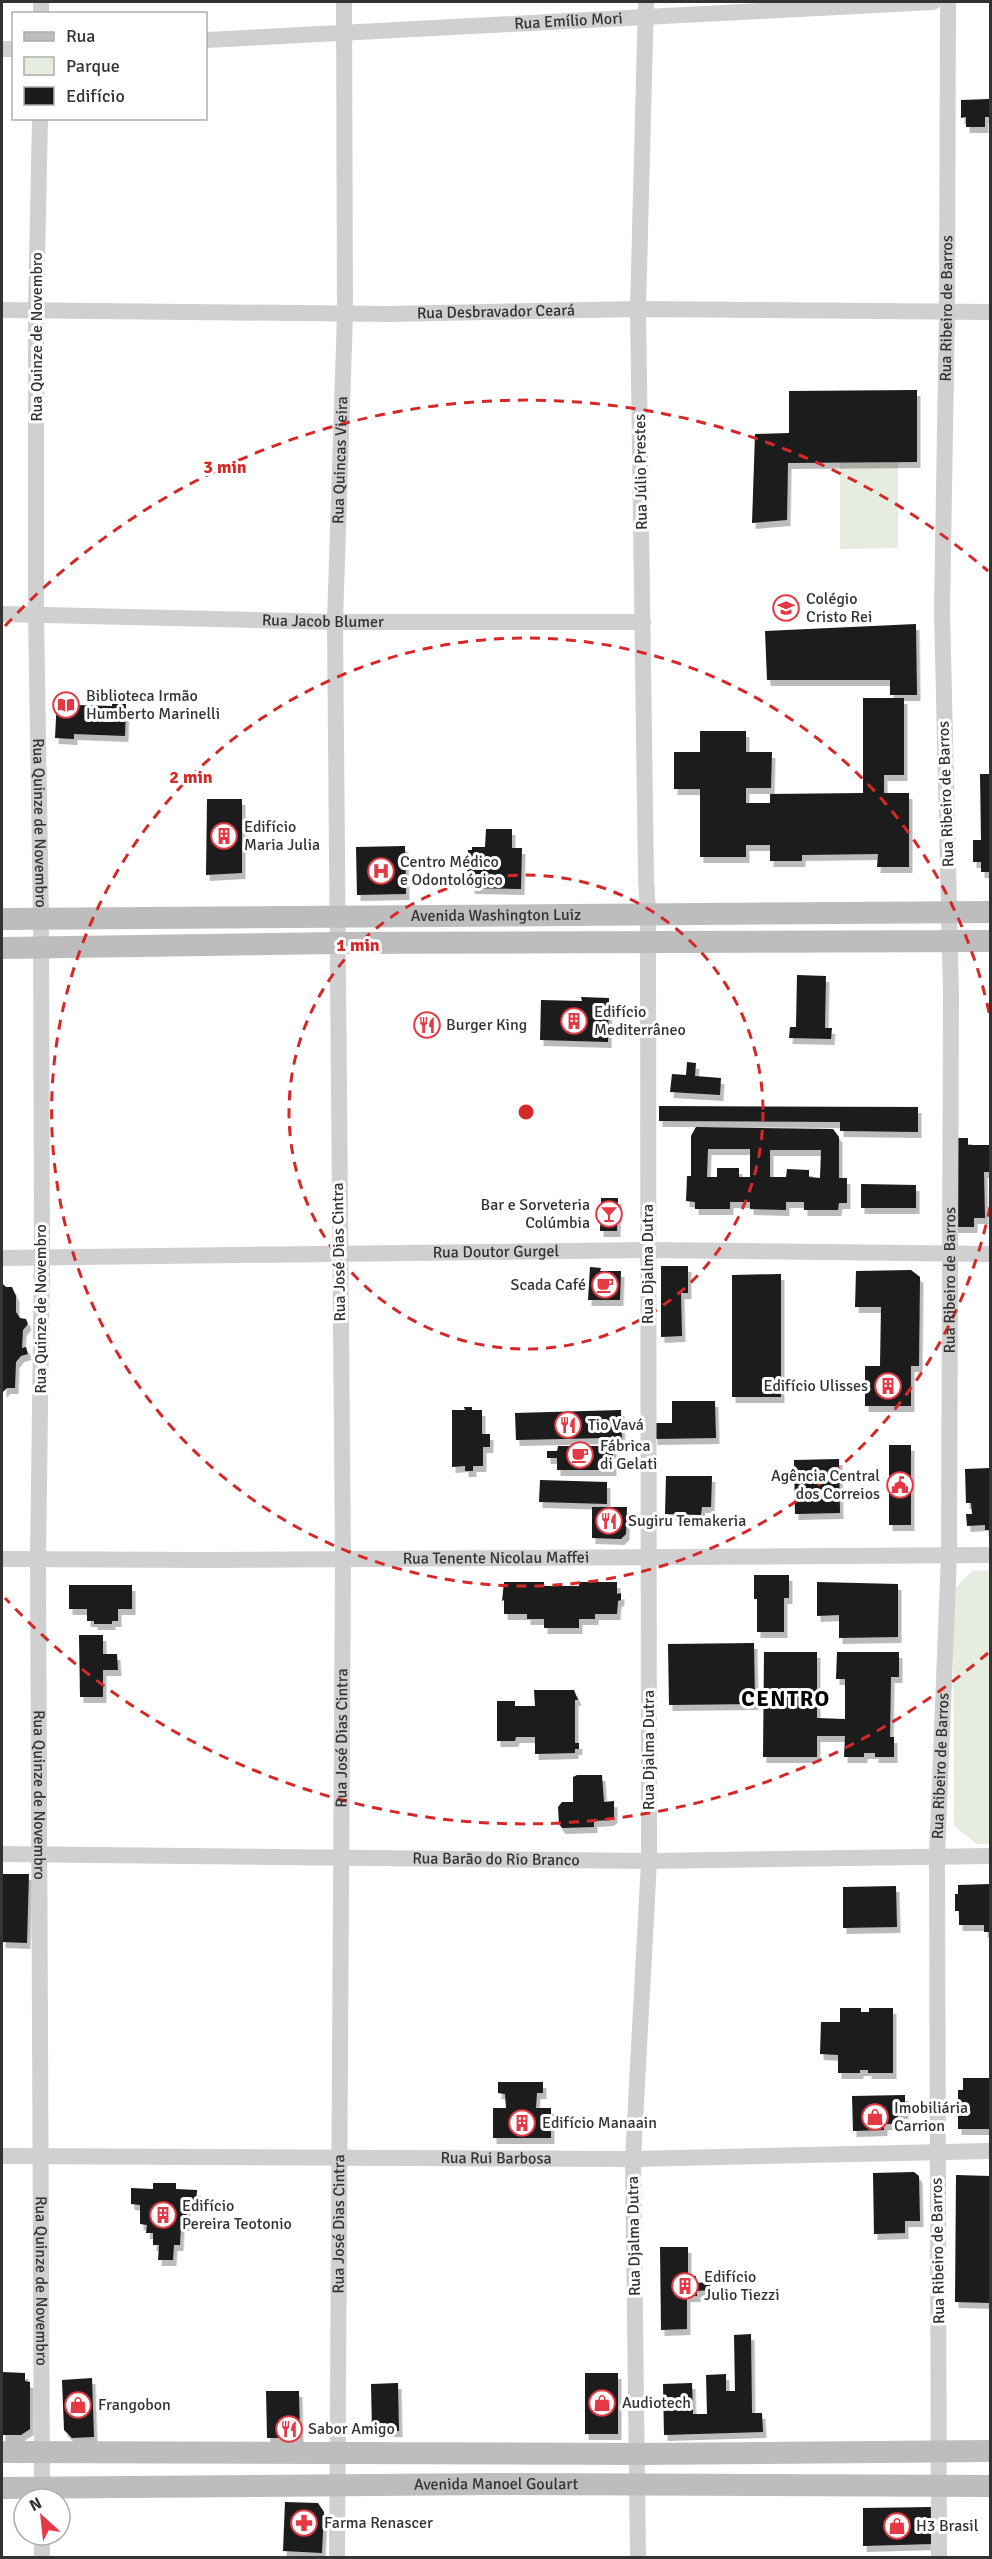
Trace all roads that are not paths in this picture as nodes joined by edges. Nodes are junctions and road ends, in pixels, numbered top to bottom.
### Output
1 (344, 2) edge
2 (933, 2) edge
3 (948, 2) edge
4 (646, 9) edge
5 (344, 33) junction
6 (207, 40) edge
7 (40, 120) edge
8 (638, 309) junction
9 (2, 310) edge
10 (36, 310) junction
11 (947, 311) junction
12 (990, 312) edge
13 (345, 314) junction
14 (2, 614) edge
15 (36, 615) junction
16 (335, 622) junction
17 (643, 622) junction
18 (949, 912) junction
19 (990, 912) edge
20 (648, 913) junction
21 (336, 918) junction
22 (2, 919) edge
23 (41, 919) junction
24 (990, 940) edge
25 (951, 941) junction
26 (648, 943) junction
27 (337, 944) junction
28 (2, 948) edge
29 (39, 949) junction
30 (647, 1250) junction
31 (339, 1254) junction
32 (990, 1254) edge
33 (948, 1255) junction
34 (2, 1258) edge
35 (42, 1258) junction
36 (949, 1555) junction
37 (990, 1555) edge
38 (650, 1558) junction
39 (2, 1559) edge
40 (38, 1559) junction
41 (343, 1559) junction
42 (40, 1853) junction
43 (2, 1854) edge
44 (937, 1856) junction
45 (990, 1856) edge
46 (341, 1858) junction
47 (649, 1861) junction
48 (990, 2151) edge
49 (937, 2152) junction
50 (2, 2156) edge
51 (41, 2156) junction
52 (339, 2157) junction
53 (633, 2159) junction
54 (940, 2451) junction
55 (990, 2451) edge
56 (2, 2452) edge
57 (42, 2452) junction
58 (337, 2453) junction
59 (638, 2454) junction
60 (638, 2484) junction
61 (338, 2485) junction
62 (940, 2486) junction
63 (990, 2486) edge
64 (42, 2487) edge
65 (72, 2493) edge
66 (337, 2558) edge
67 (638, 2558) edge
68 (939, 2558) edge

1 - 5 street, Rua Quincas Vieira
2 - 4 street, Rua Emílio Mori
3 - 11 street, Rua Ribeiro de Barros
4 - 5 street, Rua Emílio Mori
4 - 8 street, Rua Júlio Prestes
5 - 6 street, Rua Emílio Mori
5 - 13 street, Rua Quincas Vieira
7 - 10 street, Rua Quinze de Novembro
8 - 11 street, Rua Desbravador Ceará
8 - 13 street, Rua Desbravador Ceará
8 - 17 street, Rua Júlio Prestes
9 - 10 street, Rua Desbravador Ceará
10 - 13 street, Rua Desbravador Ceará
10 - 15 street, Rua Quinze de Novembro
11 - 12 street, Rua Desbravador Ceará
11 - 18 street, Rua Ribeiro de Barros
13 - 16 street, Rua Quincas Vieira
14 - 15 street, Rua Jacob Blumer
15 - 16 street, Rua Jacob Blumer
15 - 23 street, Rua Quinze de Novembro
16 - 17 street, Rua Jacob Blumer
16 - 21 street, Rua Quincas Vieira
17 - 20 street, Rua Júlio Prestes
18 - 19 main road, Avenida Washington Luiz
18 - 20 main road, Avenida Washington Luiz
18 - 25 street, Rua Ribeiro de Barros
20 - 21 main road, Avenida Washington Luiz
20 - 26 street, Rua Júlio Prestes
21 - 23 main road, Avenida Washington Luiz
21 - 27 street, Rua José Dias Cintra
22 - 23 main road, Avenida Washington Luiz
23 - 29 street, Rua Quinze de Novembro
24 - 25 main road, Avenida Washington Luiz
25 - 26 main road, Avenida Washington Luiz
25 - 33 street, Rua Ribeiro de Barros
26 - 27 main road, Avenida Washington Luiz
26 - 30 street, Rua Djalma Dutra
27 - 29 main road, Avenida Washington Luiz
27 - 31 street, Rua José Dias Cintra
28 - 29 main road, Avenida Washington Luiz
29 - 35 street, Rua Quinze de Novembro
30 - 31 street, Rua Doutor Gurgel
30 - 33 street, Rua Doutor Gurgel
30 - 38 street, Rua Djalma Dutra
31 - 35 street, Rua Doutor Gurgel
31 - 41 street, Rua José Dias Cintra
32 - 33 street, Rua Doutor Gurgel
33 - 36 street, Rua Ribeiro de Barros
34 - 35 street, Rua Doutor Gurgel
35 - 40 street, Rua Quinze de Novembro
36 - 37 street, Rua Tenente Nicolau Maffei
36 - 38 street, Rua Tenente Nicolau Maffei
36 - 44 street, Rua Ribeiro de Barros
38 - 41 street, Rua Tenente Nicolau Maffei
38 - 47 street, Rua Djalma Dutra
39 - 40 street, Rua Tenente Nicolau Maffei
40 - 41 street, Rua Tenente Nicolau Maffei
40 - 42 street, Rua Quinze de Novembro
41 - 46 street, Rua José Dias Cintra
42 - 43 street, Rua Barão do Rio Branco
42 - 46 street, Rua Barão do Rio Branco
42 - 51 street, Rua Quinze de Novembro
44 - 45 street, Rua Barão do Rio Branco
44 - 47 street, Rua Barão do Rio Branco
44 - 49 street, Rua Ribeiro de Barros
46 - 47 street, Rua Barão do Rio Branco
46 - 52 street, Rua José Dias Cintra
47 - 53 street, Rua Djalma Dutra
48 - 49 street, Rua Rui Barbosa
49 - 53 street, Rua Rui Barbosa
49 - 54 street, Rua Ribeiro de Barros
50 - 51 street, Rua Rui Barbosa
51 - 52 street, Rua Rui Barbosa
51 - 57 street, Rua Quinze de Novembro
52 - 53 street, Rua Rui Barbosa
52 - 58 street, Rua José Dias Cintra
53 - 59 street, Rua Djalma Dutra
54 - 55 main road, Avenida Manoel Goulart
54 - 59 main road, Avenida Manoel Goulart
54 - 62 street, Rua Ribeiro de Barros
56 - 57 main road, Avenida Manoel Goulart
57 - 58 main road, Avenida Manoel Goulart
57 - 64 street, Rua Quinze de Novembro
58 - 59 main road, Avenida Manoel Goulart
58 - 61 street, Rua José Dias Cintra
59 - 60 street, Rua Djalma Dutra
60 - 61 main road, Avenida Manoel Goulart
60 - 62 main road, Avenida Manoel Goulart
60 - 67 street, Rua Djalma Dutra
61 - 65 main road, Avenida Manoel Goulart
61 - 66 street, Rua José Dias Cintra
62 - 63 main road, Avenida Manoel Goulart
62 - 68 street, Rua Ribeiro de Barros

